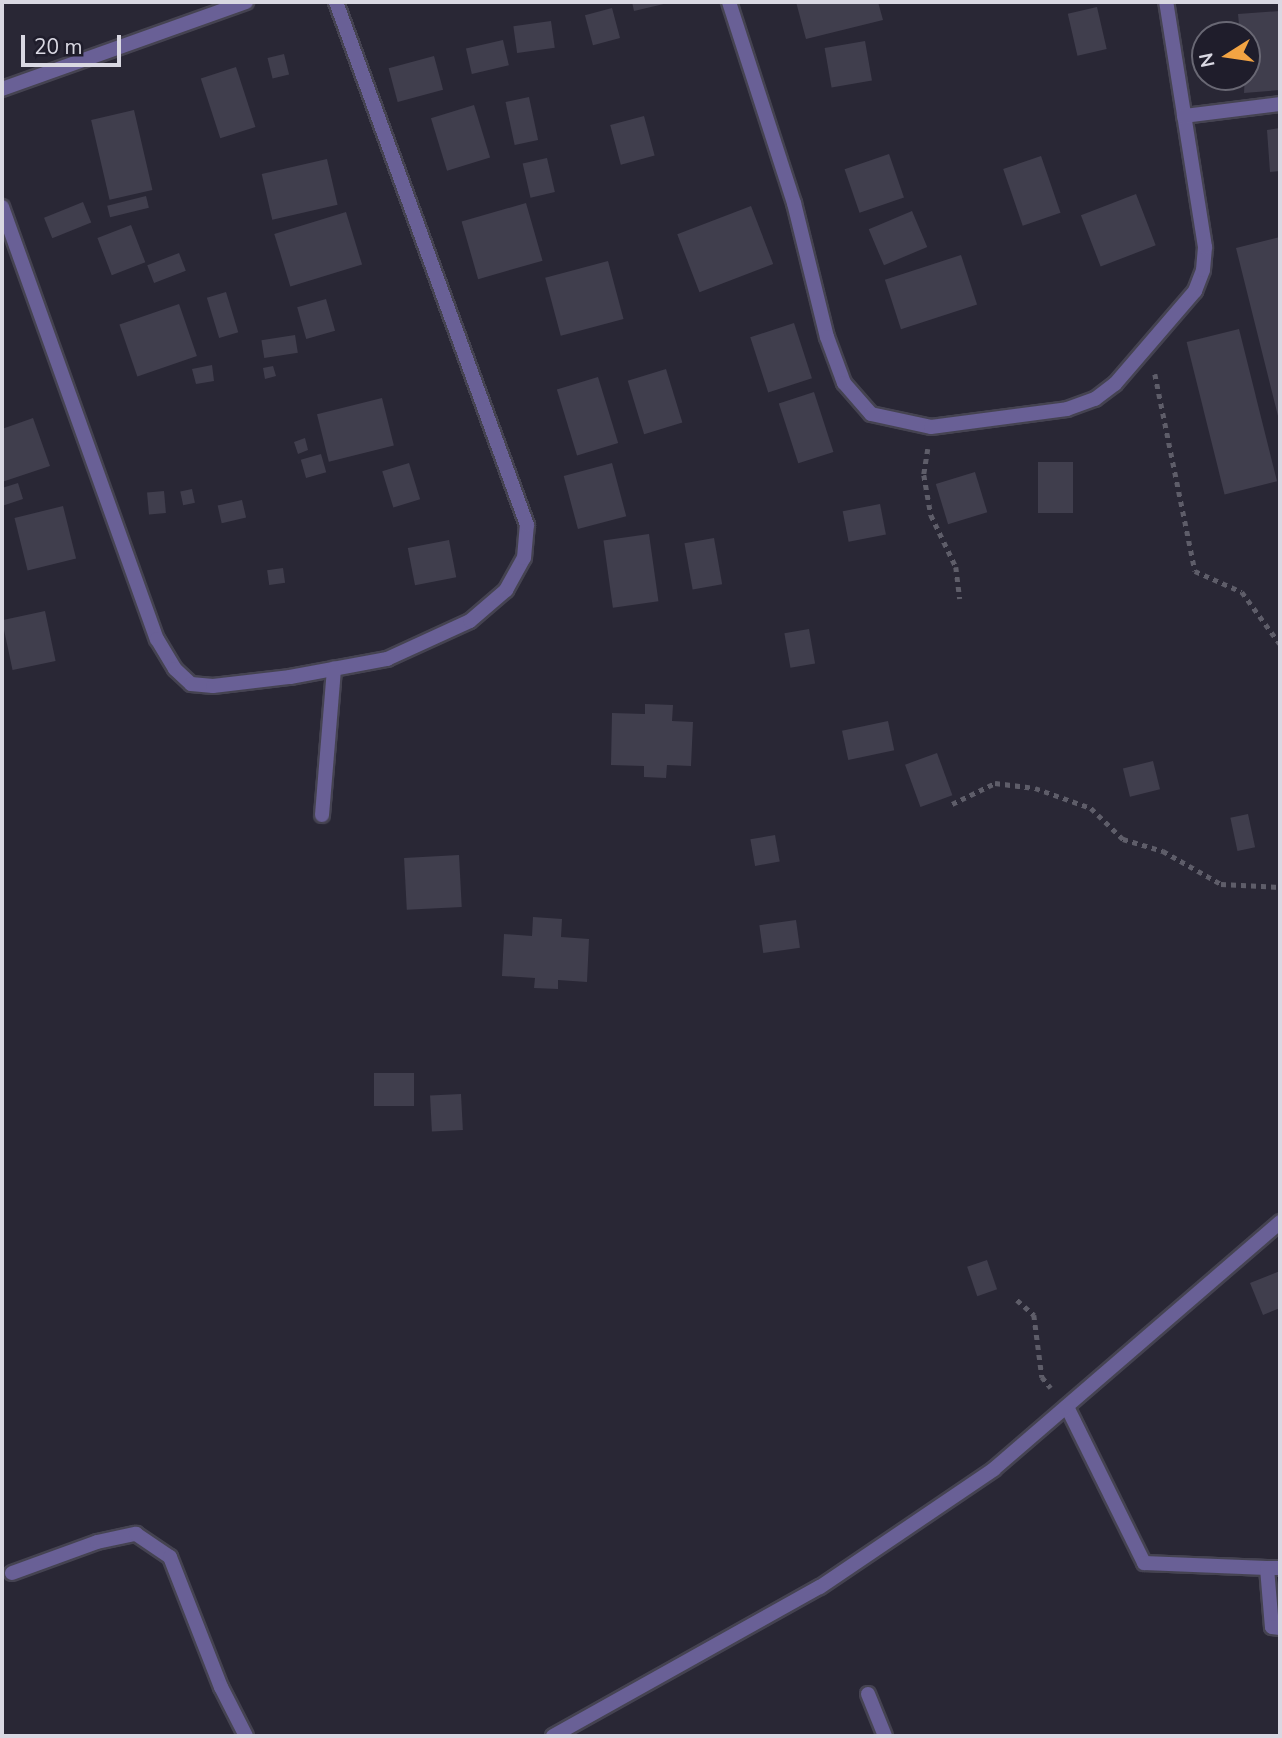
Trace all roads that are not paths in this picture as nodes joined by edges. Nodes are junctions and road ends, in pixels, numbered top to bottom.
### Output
1 (246, 2) edge
2 (336, 2) edge
3 (729, 2) edge
4 (1166, 2) edge
5 (2, 89) edge
6 (1280, 104) edge
7 (1184, 116) junction
8 (2, 207) edge
9 (334, 668) junction
10 (322, 815) dead end
11 (1280, 1222) edge
12 (1067, 1407) junction
13 (1274, 1568) edge
14 (12, 1573) dead end
15 (1280, 1628) edge
16 (868, 1694) dead end
17 (246, 1736) edge
18 (553, 1736) edge
19 (885, 1736) edge

1 - 5 street
2 - 9 street
3 - 7 street
4 - 7 street
6 - 7 street
8 - 9 street
9 - 10 street
11 - 12 street
12 - 13 street
12 - 18 street
13 - 15 street
14 - 17 street
16 - 19 street

